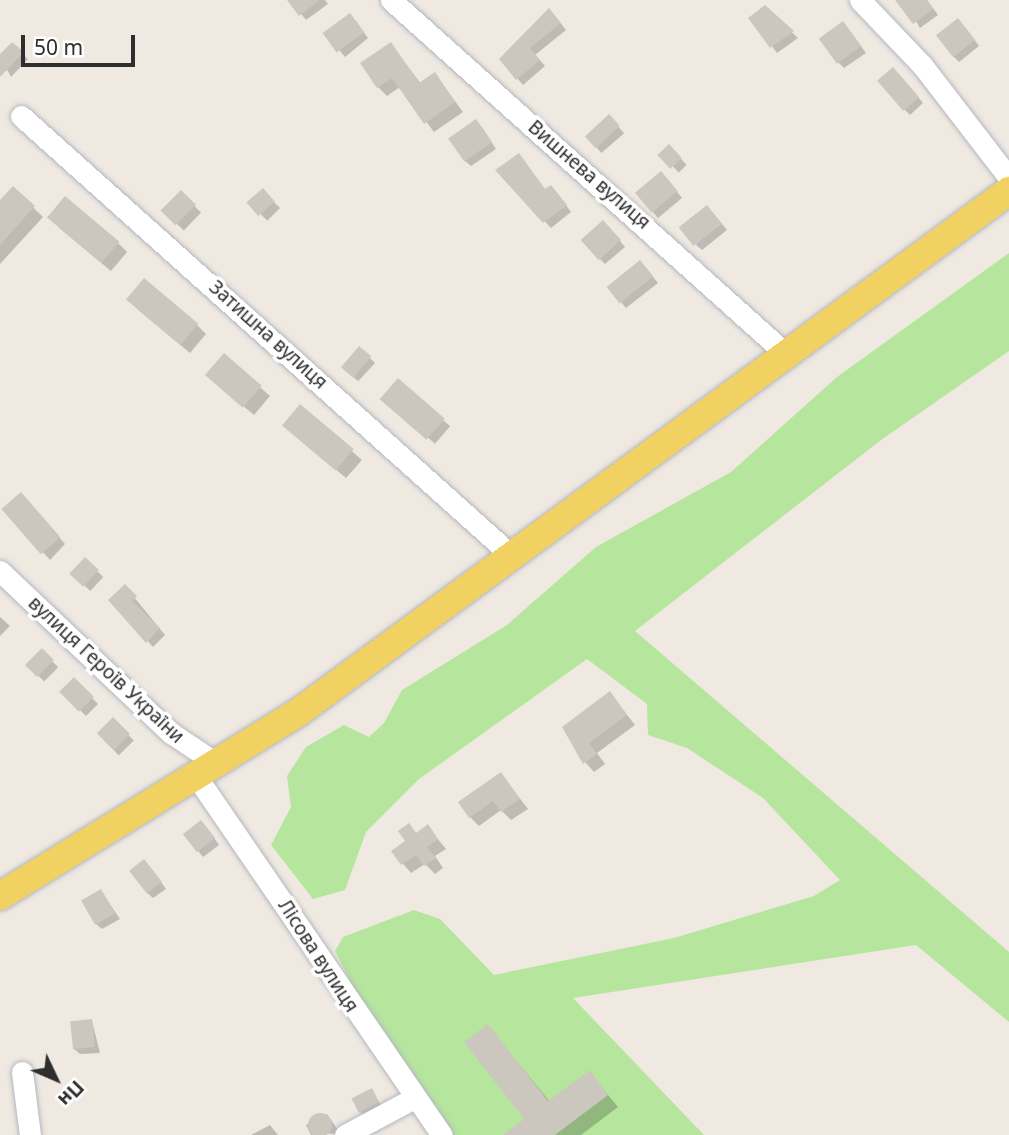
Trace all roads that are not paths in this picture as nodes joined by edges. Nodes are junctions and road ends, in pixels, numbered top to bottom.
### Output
1 (391, 0) edge
2 (860, 0) edge
3 (21, 116) dead end
4 (1009, 178) edge
5 (1009, 191) edge
6 (785, 353) junction
7 (512, 556) junction
8 (0, 571) edge
9 (206, 770) junction
10 (0, 896) edge
11 (22, 1072) dead end
12 (414, 1098) junction
13 (30, 1135) edge
14 (345, 1135) edge
15 (442, 1135) edge

1 - 6 street, Вишнева вулиця
2 - 4 street
3 - 7 street, Затишна вулиця
5 - 6 main road
6 - 7 main road
7 - 9 main road
8 - 9 street, вулиця Героїв України
9 - 10 main road
9 - 12 street, Лісова вулиця
11 - 13 street
12 - 14 street
12 - 15 street, Лісова вулиця

